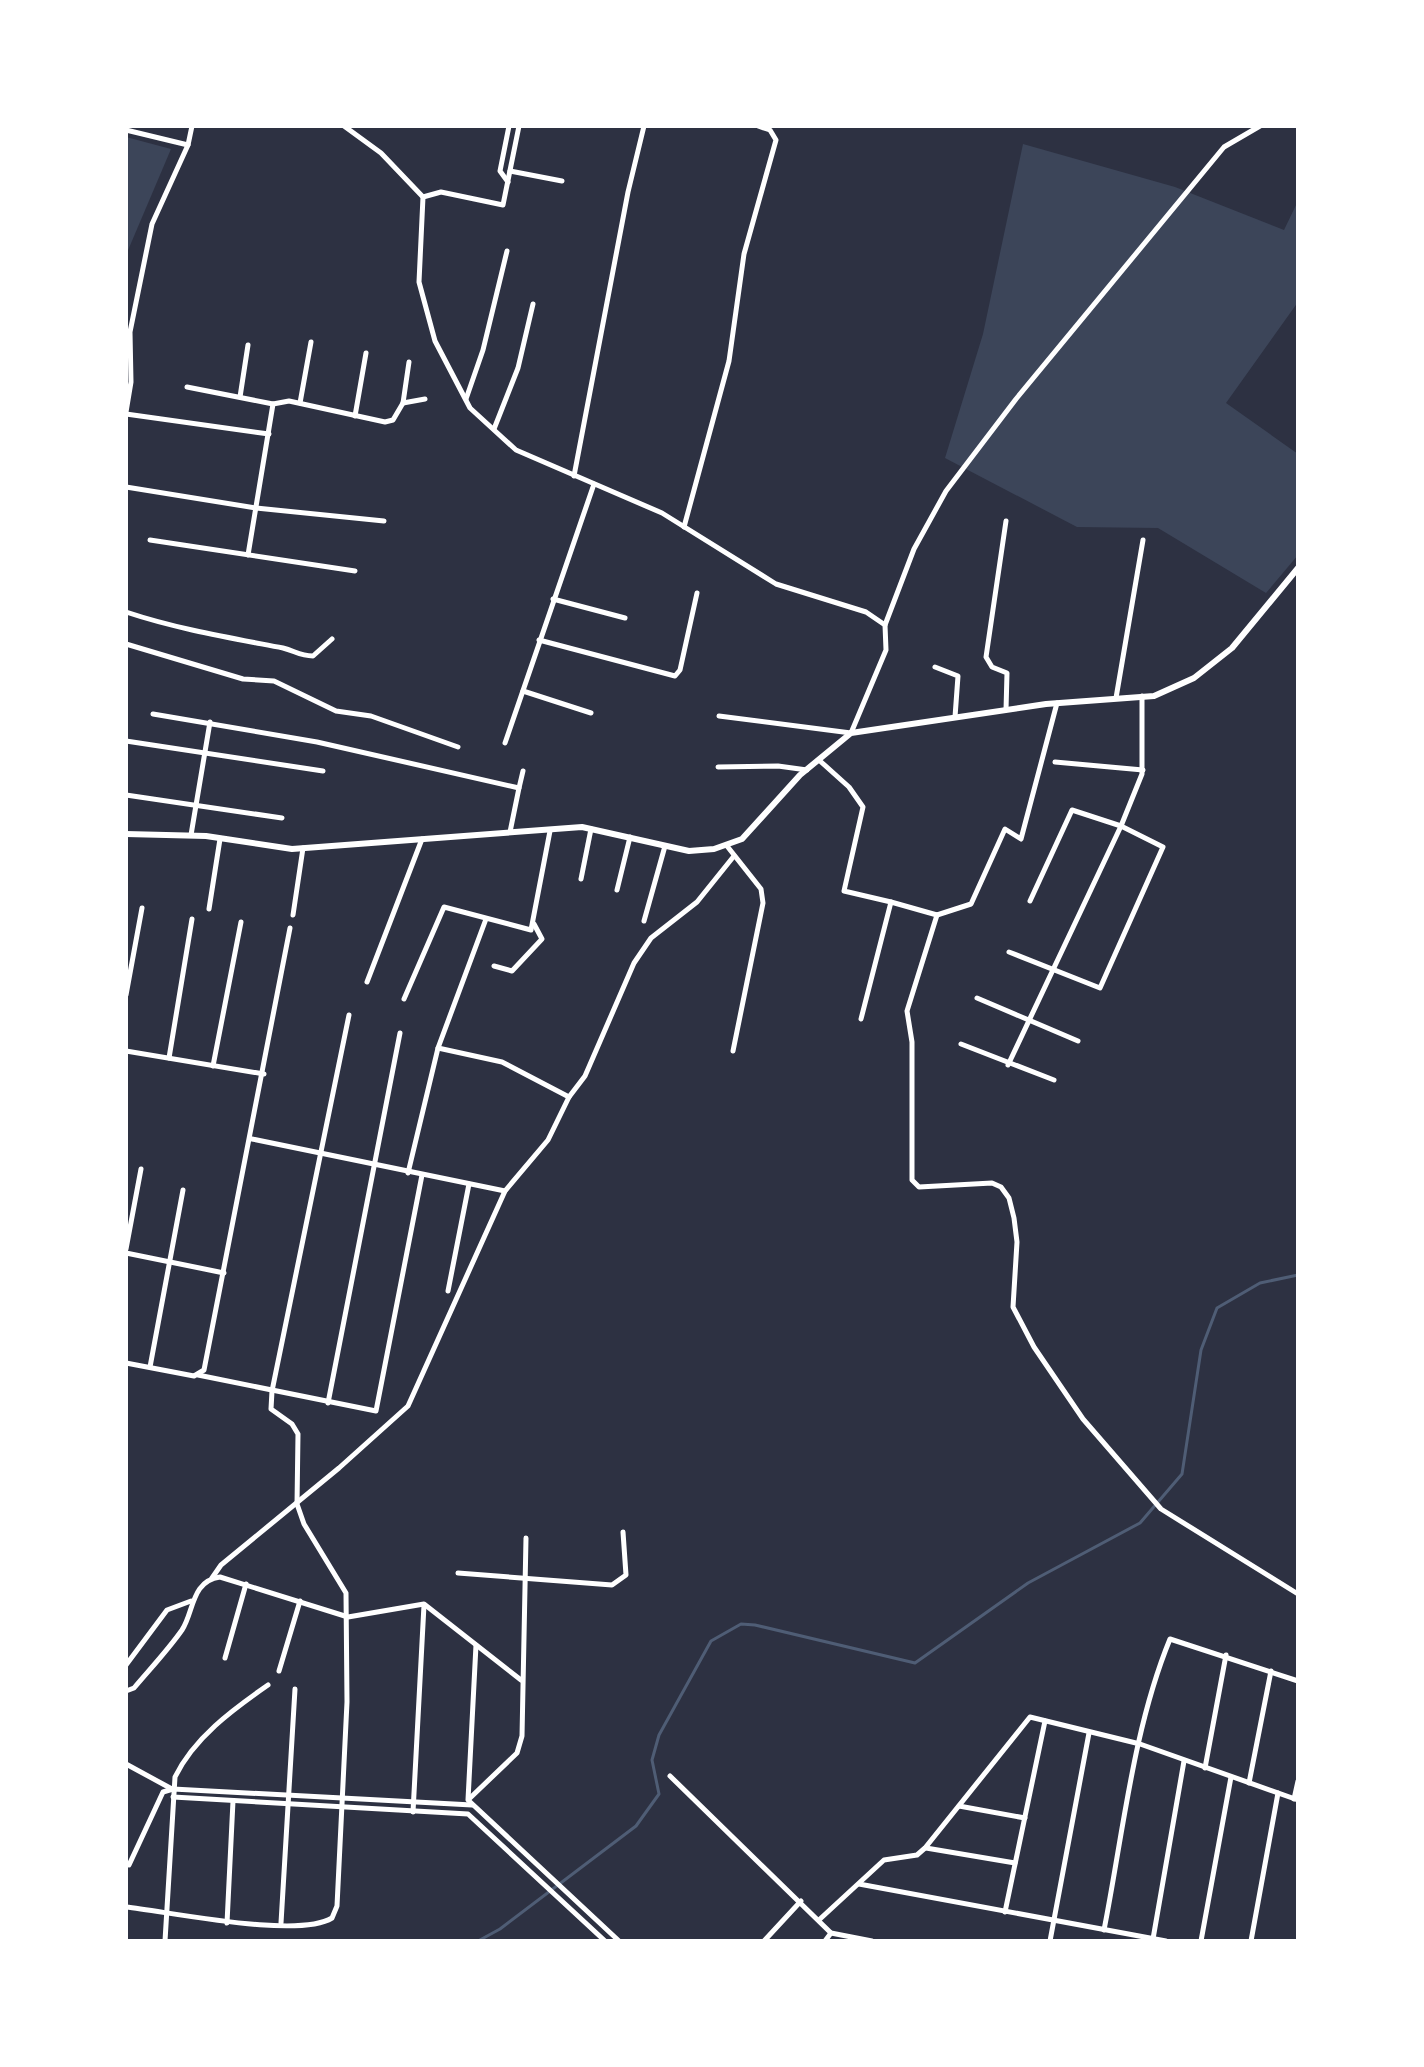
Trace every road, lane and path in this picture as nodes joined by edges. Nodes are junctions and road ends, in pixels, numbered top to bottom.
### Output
1 (192, 126) edge
2 (344, 126) edge
3 (509, 126) edge
4 (519, 126) edge
5 (644, 126) edge
6 (758, 126) edge
7 (1260, 126) edge
8 (126, 130) edge
9 (188, 145) junction
10 (510, 171) junction
11 (562, 181) dead end
12 (508, 182) junction
13 (423, 197) junction
14 (507, 251) dead end
15 (533, 304) dead end
16 (311, 342) dead end
17 (248, 345) dead end
18 (366, 353) dead end
19 (409, 362) dead end
20 (187, 387) dead end
21 (240, 397) junction
22 (425, 399) dead end
23 (466, 400) junction
24 (300, 403) junction
25 (403, 403) junction
26 (273, 404) junction
27 (126, 413) edge
28 (355, 416) junction
29 (494, 429) junction
30 (269, 434) junction
31 (574, 476) junction
32 (594, 484) junction
33 (126, 487) edge
34 (256, 508) junction
35 (384, 521) dead end
36 (1006, 521) dead end
37 (684, 527) junction
38 (150, 540) dead end
39 (1143, 540) dead end
40 (248, 555) junction
41 (1298, 568) edge
42 (355, 571) dead end
43 (697, 593) dead end
44 (553, 599) junction
45 (126, 612) edge
46 (625, 618) dead end
47 (885, 625) junction
48 (332, 639) dead end
49 (539, 640) junction
50 (126, 644) edge
51 (935, 667) dead end
52 (523, 691) junction
53 (1142, 695) junction
54 (1116, 698) junction
55 (1057, 703) junction
56 (1006, 710) junction
57 (591, 713) dead end
58 (153, 714) dead end
59 (719, 716) dead end
60 (955, 717) junction
61 (210, 722) junction
62 (851, 733) junction
63 (126, 741) edge
64 (505, 743) dead end
65 (458, 747) dead end
66 (204, 753) junction
67 (820, 761) junction
68 (1055, 762) dead end
69 (718, 767) dead end
70 (808, 770) junction
71 (1143, 770) junction
72 (323, 771) dead end
73 (523, 771) dead end
74 (519, 788) junction
75 (126, 795) edge
76 (195, 803) junction
77 (282, 818) dead end
78 (1121, 826) junction
79 (591, 828) junction
80 (550, 831) junction
81 (510, 832) junction
82 (126, 834) edge
83 (191, 835) junction
84 (630, 836) junction
85 (220, 839) junction
86 (422, 839) junction
87 (665, 845) junction
88 (727, 846) junction
89 (303, 848) junction
90 (734, 856) junction
91 (581, 879) dead end
92 (617, 890) dead end
93 (1030, 901) dead end
94 (891, 902) junction
95 (142, 908) dead end
96 (209, 909) dead end
97 (293, 915) dead end
98 (937, 915) junction
99 (192, 919) dead end
100 (486, 919) junction
101 (644, 921) dead end
102 (241, 922) dead end
103 (534, 924) junction
104 (290, 928) dead end
105 (1009, 952) dead end
106 (494, 966) dead end
107 (1052, 970) junction
108 (367, 982) dead end
109 (126, 995) edge
110 (977, 998) dead end
111 (404, 999) dead end
112 (349, 1015) dead end
113 (1029, 1018) junction
114 (861, 1019) dead end
115 (400, 1033) dead end
116 (1078, 1041) dead end
117 (961, 1044) dead end
118 (438, 1048) junction
119 (126, 1051) edge
120 (733, 1051) dead end
121 (169, 1058) junction
122 (1008, 1065) junction
123 (213, 1066) junction
124 (264, 1074) junction
125 (1054, 1080) dead end
126 (569, 1097) junction
127 (252, 1139) junction
128 (321, 1154) junction
129 (375, 1164) junction
130 (141, 1169) dead end
131 (408, 1173) junction
132 (422, 1175) junction
133 (469, 1184) junction
134 (183, 1190) dead end
135 (505, 1191) junction
136 (126, 1251) edge
137 (170, 1262) junction
138 (224, 1273) junction
139 (448, 1291) dead end
140 (126, 1363) edge
141 (150, 1367) junction
142 (198, 1375) junction
143 (272, 1391) junction
144 (328, 1403) junction
145 (297, 1504) junction
146 (623, 1532) dead end
147 (526, 1538) dead end
148 (458, 1573) dead end
149 (212, 1578) junction
150 (525, 1578) junction
151 (246, 1584) junction
152 (1298, 1594) edge
153 (191, 1601) junction
154 (300, 1601) junction
155 (424, 1604) junction
156 (348, 1617) junction
157 (476, 1645) junction
158 (1226, 1655) junction
159 (225, 1658) dead end
160 (126, 1665) edge
161 (279, 1671) dead end
162 (1271, 1671) junction
163 (521, 1680) junction
164 (1298, 1681) edge
165 (268, 1685) dead end
166 (295, 1689) dead end
167 (126, 1691) edge
168 (1045, 1721) junction
169 (1089, 1733) junction
170 (1140, 1744) junction
171 (1184, 1761) junction
172 (126, 1764) edge
173 (1205, 1768) junction
174 (670, 1776) dead end
175 (1231, 1777) junction
176 (1298, 1781) edge
177 (1249, 1783) junction
178 (173, 1793) junction
179 (1278, 1793) junction
180 (290, 1796) junction
181 (342, 1800) junction
182 (1296, 1800) edge
183 (233, 1801) junction
184 (412, 1802) junction
185 (468, 1803) junction
186 (291, 1806) junction
187 (958, 1806) junction
188 (343, 1809) junction
189 (413, 1812) junction
190 (468, 1814) junction
191 (1025, 1818) junction
192 (925, 1848) junction
193 (1015, 1863) junction
194 (129, 1865) dead end
195 (554, 1882) junction
196 (858, 1884) junction
197 (548, 1889) junction
198 (801, 1901) junction
199 (126, 1907) edge
200 (167, 1912) junction
201 (1005, 1912) junction
202 (820, 1919) junction
203 (1054, 1921) junction
204 (227, 1923) junction
205 (281, 1923) junction
206 (599, 1923) junction
207 (593, 1930) junction
208 (1104, 1930) junction
209 (831, 1933) junction
210 (1153, 1939) junction
211 (165, 1941) edge
212 (605, 1941) edge
213 (619, 1941) edge
214 (764, 1941) edge
215 (825, 1941) edge
216 (872, 1941) edge
217 (1050, 1941) edge
218 (1166, 1941) edge
219 (1201, 1941) edge
220 (1251, 1941) edge

1 - 9 street
2 - 13 street
3 - 12 street
4 - 10 street
5 - 31 street
6 - 37 street
7 - 47 street
8 - 9 street
9 - 27 street
10 - 11 street
10 - 12 street
12 - 13 street
13 - 23 street
14 - 23 street
15 - 29 street
16 - 24 street
17 - 21 street
18 - 28 street
19 - 25 street
20 - 21 street
21 - 26 street
22 - 25 street
23 - 29 street
24 - 26 street
24 - 28 street
25 - 28 street
26 - 30 street
27 - 30 street
29 - 31 street
30 - 34 street
31 - 32 street
32 - 37 street
32 - 44 street
33 - 34 street
34 - 35 street
34 - 40 street
36 - 56 street
37 - 47 street
38 - 40 street
39 - 54 street
40 - 42 street
41 - 53 street
43 - 49 street
44 - 46 street
44 - 49 street
45 - 48 street
47 - 62 street
49 - 52 street
50 - 65 street
51 - 60 street
52 - 57 street
52 - 64 street
53 - 54 street
53 - 71 street
54 - 55 street
55 - 56 street
55 - 98 street
56 - 60 street
58 - 61 street
59 - 62 street
60 - 62 street
61 - 66 street
61 - 74 street
62 - 67 street
63 - 66 street
66 - 72 street
66 - 76 street
67 - 70 street
67 - 94 street
68 - 71 street
69 - 70 street
70 - 88 street
71 - 78 street
73 - 74 street
74 - 81 street
75 - 76 street
76 - 77 street
76 - 83 street
78 - 93 street
78 - 107 street
78 - 107 street
79 - 80 street
79 - 84 street
79 - 91 street
80 - 81 street
80 - 103 street
81 - 86 street
82 - 83 street
83 - 85 street
84 - 87 street
84 - 92 street
85 - 89 street
85 - 96 street
86 - 89 street
86 - 108 street
87 - 88 street
87 - 101 street
88 - 90 street
89 - 97 street
90 - 120 street
90 - 126 street
94 - 98 street
94 - 114 street
95 - 109 street
98 - 152 street
99 - 121 street
100 - 103 street
100 - 111 street
100 - 118 street
102 - 123 street
103 - 106 street
104 - 124 street
105 - 107 street
107 - 113 street
110 - 113 street
112 - 128 street
113 - 116 street
113 - 122 street
115 - 129 street
117 - 122 street
118 - 126 street
118 - 131 street
119 - 121 street
121 - 123 street
122 - 125 street
123 - 124 street
124 - 127 street
126 - 135 street
127 - 128 street
127 - 138 street
128 - 129 street
128 - 143 street
129 - 131 street
129 - 144 street
130 - 136 street
131 - 132 street
132 - 133 street
132 - 144 street
133 - 135 street
133 - 139 street
134 - 137 street
135 - 145 street
136 - 137 street
137 - 138 street
137 - 141 street
138 - 142 street
140 - 141 street
141 - 142 street
142 - 143 street
143 - 144 street
143 - 145 street
145 - 149 street
145 - 156 street
146 - 150 street
147 - 150 street
148 - 150 street
149 - 151 street
149 - 153 street
150 - 163 street
151 - 154 street
151 - 159 street
153 - 160 street
153 - 167 street
154 - 156 street
154 - 161 street
155 - 156 street
155 - 157 street
155 - 184 street
156 - 181 street
157 - 163 street
157 - 185 street
158 - 162 street
158 - 170 street
158 - 173 street
162 - 164 street
162 - 177 street
163 - 185 street
165 - 178 street
166 - 180 street
168 - 169 street
168 - 187 street
168 - 191 street
169 - 170 street
169 - 203 street
170 - 171 street
170 - 208 street
171 - 173 street
171 - 210 street
172 - 178 street
173 - 175 street
174 - 198 street
175 - 177 street
175 - 219 street
176 - 182 street
177 - 179 street
178 - 180 street
178 - 183 street
178 - 194 street
178 - 200 street
179 - 182 street
179 - 220 street
180 - 181 street
180 - 186 street
181 - 184 street
181 - 188 street
183 - 186 street
183 - 204 street
184 - 185 street
184 - 189 street
185 - 190 street
185 - 195 street
186 - 188 street
186 - 205 street
187 - 191 street
187 - 192 street
188 - 189 street
188 - 205 street
189 - 190 street
190 - 197 street
191 - 193 street
192 - 193 street
192 - 196 street
193 - 201 street
195 - 197 street
195 - 206 street
196 - 201 street
196 - 202 street
197 - 207 street
198 - 202 street
198 - 214 street
199 - 200 street
200 - 204 street
200 - 211 street
201 - 203 street
202 - 209 street
203 - 208 street
203 - 217 street
204 - 205 street
206 - 207 street
206 - 213 street
207 - 212 street
208 - 210 street
209 - 215 street
209 - 216 street
210 - 218 street

